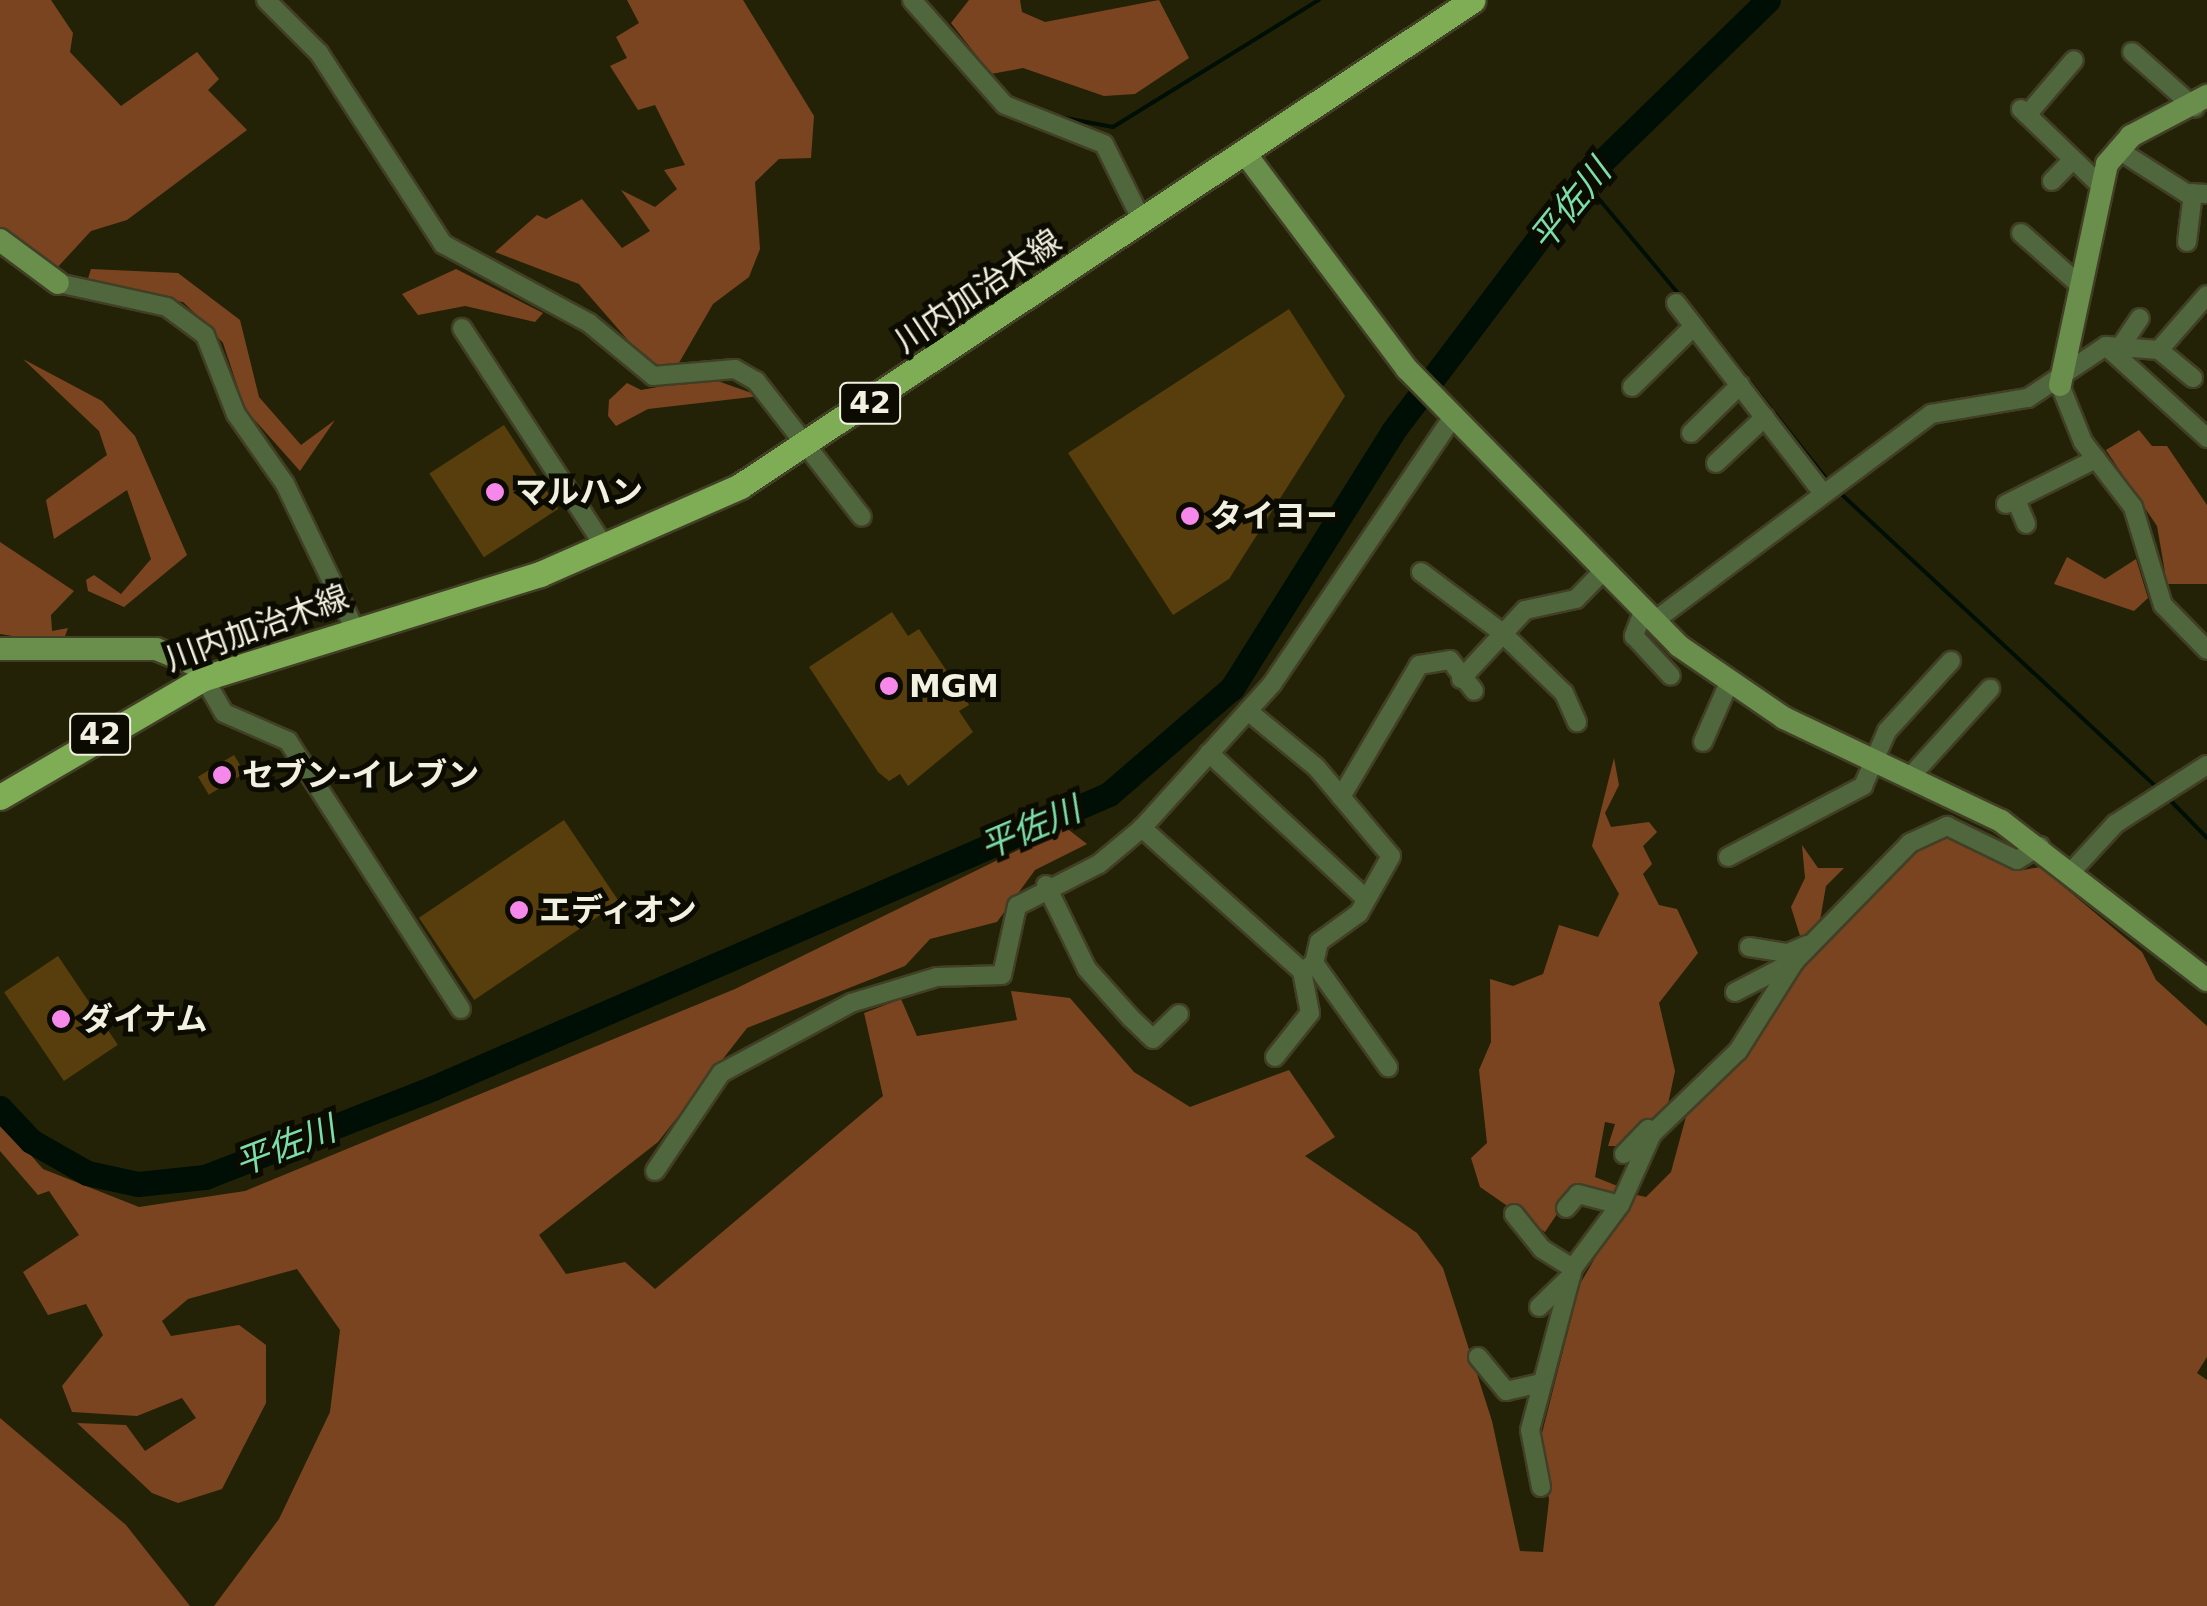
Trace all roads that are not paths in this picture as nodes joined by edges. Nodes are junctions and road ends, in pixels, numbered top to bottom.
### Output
1 (266, 0) edge
2 (912, 0) edge
3 (1473, 0) edge
4 (2132, 52) dead end
5 (2074, 60) dead end
6 (2201, 102) edge
7 (2118, 148) junction
8 (1244, 152) junction
9 (2072, 160) junction
10 (2052, 181) dead end
11 (2100, 184) junction
12 (2200, 194) edge
13 (1141, 218) junction
14 (2021, 232) dead end
15 (0, 240) edge
16 (2187, 242) dead end
17 (2075, 280) junction
18 (58, 284) joint
19 (2207, 295) edge
20 (1676, 303) dead end
21 (2140, 318) dead end
22 (1694, 326) junction
23 (462, 328) dead end
24 (2114, 344) junction
25 (2159, 350) junction
26 (2193, 378) dead end
27 (1740, 385) junction
28 (2060, 385) junction
29 (1632, 387) dead end
30 (1450, 414) junction
31 (1765, 417) junction
32 (1691, 433) dead end
33 (2207, 438) edge
34 (810, 443) junction
35 (2096, 459) junction
36 (1716, 464) dead end
37 (1829, 488) junction
38 (862, 518) dead end
39 (2026, 524) dead end
40 (606, 549) junction
41 (1420, 572) dead end
42 (1602, 572) junction
43 (1648, 617) junction
44 (354, 625) junction
45 (1500, 631) junction
46 (0, 649) edge
47 (2207, 650) edge
48 (1951, 662) dead end
49 (1671, 676) dead end
50 (204, 678) junction
51 (1728, 685) junction
52 (1990, 689) dead end
53 (1248, 711) junction
54 (1577, 722) dead end
55 (1703, 742) dead end
56 (1209, 753) junction
57 (1872, 760) junction
58 (2207, 765) edge
59 (1910, 776) junction
60 (1342, 796) junction
61 (0, 797) edge
62 (1142, 828) junction
63 (2040, 846) junction
64 (1728, 857) dead end
65 (2072, 871) junction
66 (1046, 885) junction
67 (1366, 899) junction
68 (1821, 939) junction
69 (1749, 947) dead end
70 (1795, 961) junction
71 (1308, 967) junction
72 (2207, 980) edge
73 (1735, 992) dead end
74 (461, 1009) dead end
75 (1179, 1014) dead end
76 (1276, 1056) dead end
77 (1388, 1068) dead end
78 (1660, 1124) junction
79 (1624, 1154) dead end
80 (656, 1171) dead end
81 (1620, 1205) junction
82 (1566, 1208) dead end
83 (1514, 1214) dead end
84 (1572, 1272) junction
85 (1539, 1307) dead end
86 (1478, 1357) dead end
87 (1541, 1384) junction
88 (1540, 1487) dead end

1 - 34 street
2 - 13 street
3 - 8 main road, 川内加治木線 / 42
4 - 6 street
5 - 9 street
6 - 7 street
7 - 11 street
7 - 12 street
8 - 13 main road, 川内加治木線 / 42
8 - 30 street
9 - 10 street
9 - 11 street
11 - 17 street
12 - 16 street
13 - 34 main road, 川内加治木線 / 42
14 - 17 street
15 - 18 street
17 - 28 street
18 - 44 street
19 - 25 street
20 - 22 street
21 - 24 street
22 - 27 street
22 - 29 street
23 - 40 street
24 - 25 street
24 - 28 street
24 - 33 street
25 - 26 street
27 - 31 street
27 - 32 street
28 - 35 street
28 - 37 street
30 - 42 street
30 - 53 street
31 - 36 street
31 - 37 street
34 - 38 street
34 - 40 main road, 川内加治木線 / 42
35 - 39 street
35 - 47 street
37 - 43 street
40 - 44 main road, 川内加治木線 / 42
41 - 45 street
42 - 43 street
42 - 45 street
43 - 49 street
43 - 51 street
44 - 50 main road, 川内加治木線 / 42
45 - 54 street
45 - 60 street
46 - 50 street
48 - 57 street
50 - 61 main road, 川内加治木線 / 42
50 - 74 street
51 - 55 street
51 - 57 street
52 - 59 street
53 - 56 street
53 - 60 street
56 - 62 street
56 - 67 street
57 - 59 street
57 - 64 street
58 - 65 street
59 - 63 street
60 - 67 street
62 - 66 street
62 - 71 street
63 - 65 street
63 - 68 street
65 - 72 street
66 - 75 street
66 - 80 street
67 - 71 street
68 - 69 street
68 - 70 street
70 - 73 street
70 - 78 street
71 - 76 street
71 - 77 street
78 - 79 street
78 - 81 street
81 - 82 street
81 - 84 street
83 - 84 street
84 - 85 street
84 - 87 street
86 - 87 street
87 - 88 street

